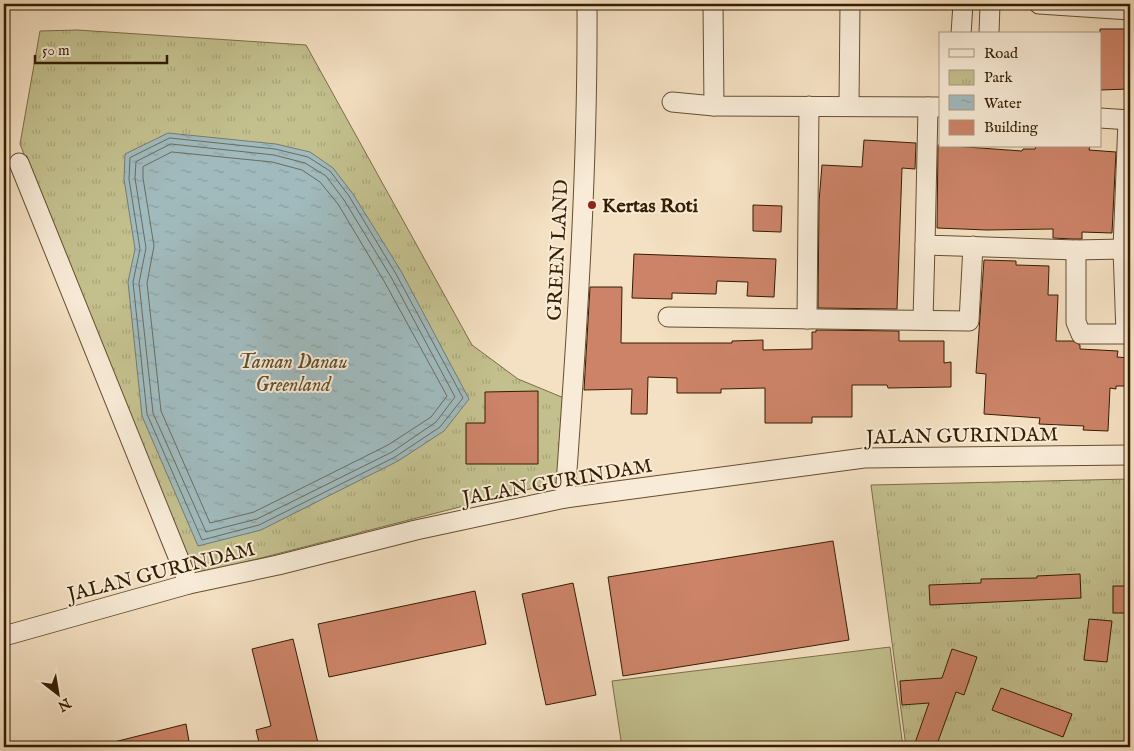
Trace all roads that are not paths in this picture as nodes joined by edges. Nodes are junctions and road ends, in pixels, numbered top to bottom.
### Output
1 (587, 4) edge
2 (714, 4) edge
3 (850, 4) edge
4 (963, 4) edge
5 (990, 4) edge
6 (1039, 4) edge
7 (1130, 10) edge
8 (961, 32) edge
9 (989, 32) edge
10 (672, 102) dead end
11 (714, 106) junction
12 (809, 106) junction
13 (849, 106) junction
14 (934, 107) edge
15 (1102, 118) edge
16 (1129, 120) edge
17 (19, 163) dead end
18 (925, 245) junction
19 (973, 246) junction
20 (1123, 249) junction
21 (1076, 250) junction
22 (668, 317) dead end
23 (807, 319) junction
24 (923, 320) junction
25 (1128, 334) edge
26 (1130, 455) edge
27 (565, 498) junction
28 (189, 584) junction
29 (4, 636) edge

1 - 27 street, GREEN LAND
2 - 11 street
3 - 13 street
4 - 8 street
5 - 9 street
6 - 7 street
10 - 11 street
11 - 12 street
12 - 13 street
12 - 23 street
13 - 14 street
14 - 18 street
15 - 16 street
16 - 20 street
17 - 28 street
18 - 19 street
18 - 24 street
19 - 21 street
19 - 24 street
20 - 21 street
20 - 25 street
21 - 25 street
22 - 23 street
23 - 24 street
26 - 27 street, JALAN GURINDAM
27 - 28 street, JALAN GURINDAM
28 - 29 street, JALAN GURINDAM

